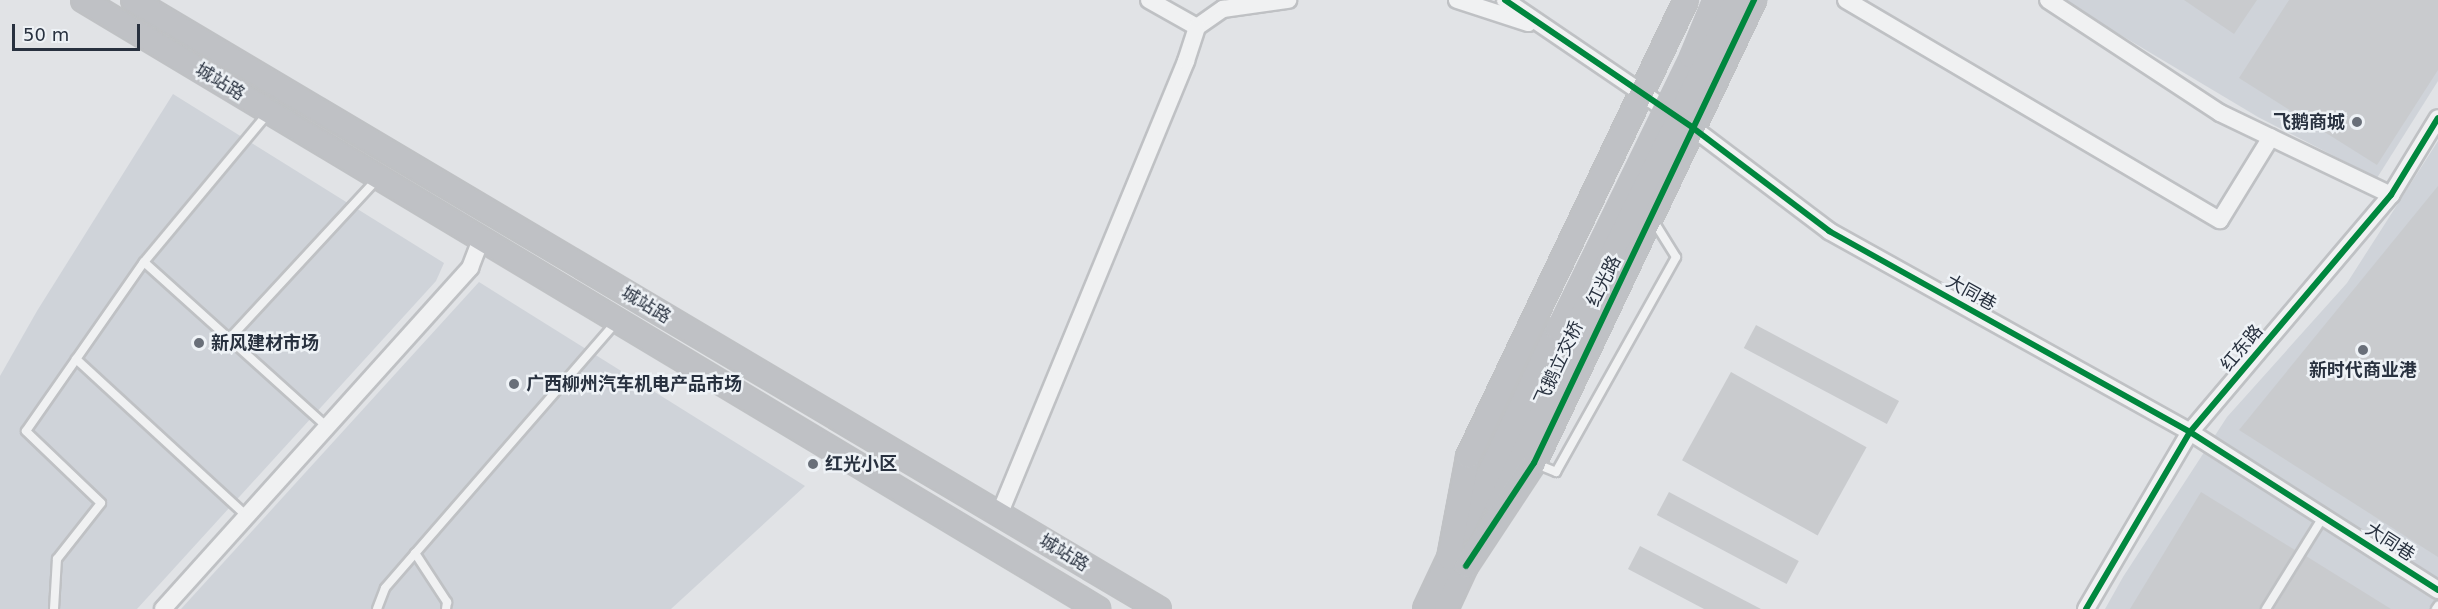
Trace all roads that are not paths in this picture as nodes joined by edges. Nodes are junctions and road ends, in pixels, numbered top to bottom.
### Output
1 (83, 0) edge
2 (133, 0) edge
3 (1149, 0) edge
4 (1288, 0) edge
5 (1457, 0) edge
6 (1505, 0) edge
7 (1686, 0) edge
8 (1713, 0) edge
9 (1736, 0) edge
10 (1754, 0) edge
11 (1846, 0) edge
12 (2048, 0) edge
13 (1197, 27) junction
14 (1551, 31) junction
15 (1642, 92) junction
16 (269, 112) junction
17 (2438, 118) edge
18 (1693, 128) junction
19 (2271, 137) junction
20 (378, 177) junction
21 (2391, 195) junction
22 (1652, 217) junction
23 (482, 239) junction
24 (144, 262) junction
25 (618, 321) junction
26 (1564, 332) junction
27 (230, 338) junction
28 (76, 359) junction
29 (327, 427) junction
30 (2190, 432) junction
31 (1534, 463) junction
32 (999, 515) junction
33 (247, 516) junction
34 (2323, 517) junction
35 (415, 553) junction
36 (1457, 562) junction
37 (2438, 590) edge
38 (54, 609) edge
39 (163, 609) edge
40 (377, 609) edge
41 (446, 609) edge
42 (1098, 609) edge
43 (1159, 609) edge
44 (1425, 609) edge
45 (1446, 609) edge
46 (2086, 609) edge
47 (2266, 609) edge

1 - 16 main road, 城站路
2 - 32 main road, 城站路
3 - 13 street
4 - 13 street
5 - 14 street
6 - 14 street, 大同巷
7 - 15 main road, 红光路
8 - 26 main road, 飞鹅立交桥, bridge
9 - 26 main road, 飞鹅立交桥, bridge
10 - 18 main road, 红光路
11 - 19 street
12 - 19 street
13 - 32 street
14 - 15 street, 大同巷
15 - 18 street, 大同巷
15 - 36 main road, 红光路
16 - 20 main road, 城站路
16 - 24 lane
17 - 21 street, 红东路
18 - 22 main road, 红光路
18 - 30 street, 大同巷
19 - 21 street
20 - 23 main road, 城站路
20 - 27 lane
21 - 30 street, 红东路
22 - 31 main road, 红光路
22 - 31 lane
23 - 25 main road, 城站路
23 - 29 street
24 - 27 lane
24 - 28 lane
25 - 35 lane
25 - 42 main road, 城站路
26 - 36 main road, 飞鹅立交桥
27 - 29 lane
28 - 33 lane
28 - 38 lane
29 - 33 street
30 - 34 street, 大同巷
30 - 46 street, 红东路
31 - 36 main road, 红光路
32 - 43 main road, 城站路
33 - 39 street
34 - 37 street, 大同巷
34 - 47 lane
35 - 40 lane
35 - 41 lane
36 - 44 main road, 红光路
36 - 45 main road, 红光路

